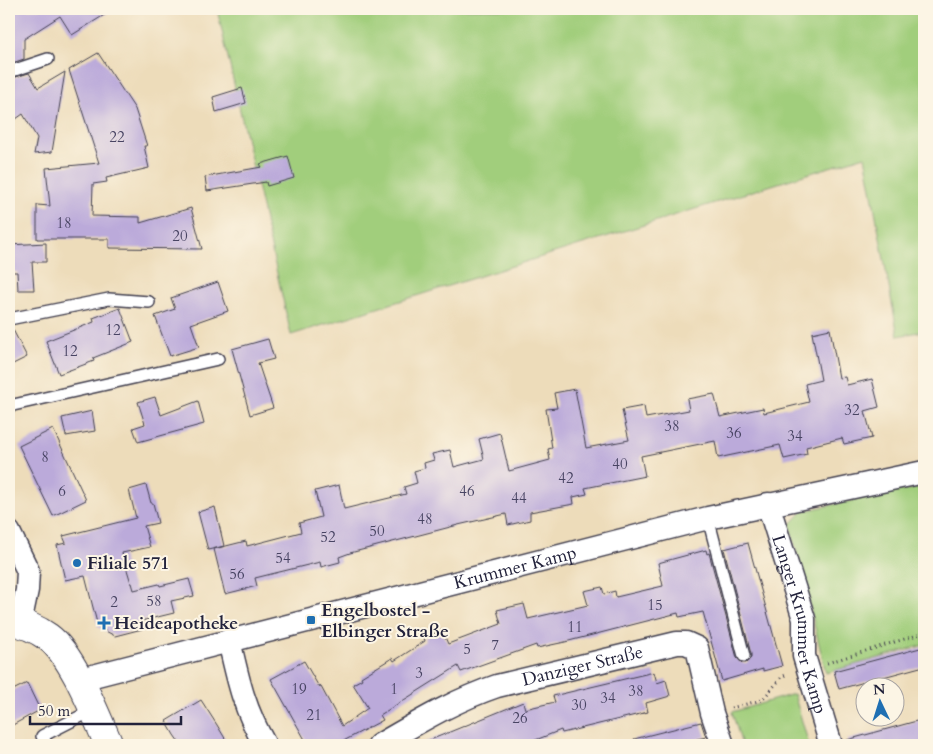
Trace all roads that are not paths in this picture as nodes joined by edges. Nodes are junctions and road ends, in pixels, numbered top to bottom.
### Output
1 (48, 59) dead end
2 (9, 72) edge
3 (149, 302) dead end
4 (9, 319) edge
5 (218, 359) dead end
6 (9, 406) edge
7 (924, 472) edge
8 (768, 504) junction
9 (708, 518) junction
10 (9, 532) edge
11 (14, 622) edge
12 (229, 640) junction
13 (744, 656) dead end
14 (79, 682) junction
15 (93, 710) junction
16 (47, 745) edge
17 (109, 745) edge
18 (265, 745) edge
19 (379, 745) edge
20 (723, 745) edge
21 (831, 745) edge

1 - 2 lane
3 - 4 lane
5 - 6 lane
7 - 8 street, Krummer Kamp
8 - 9 street, Krummer Kamp
8 - 21 street, Langer Krummer Kamp
9 - 12 street, Krummer Kamp
9 - 13 lane
10 - 11 street
11 - 14 street
12 - 14 street, Krummer Kamp
12 - 18 street
14 - 15 street
15 - 16 lane
15 - 17 street
19 - 20 street, Danziger Straße

